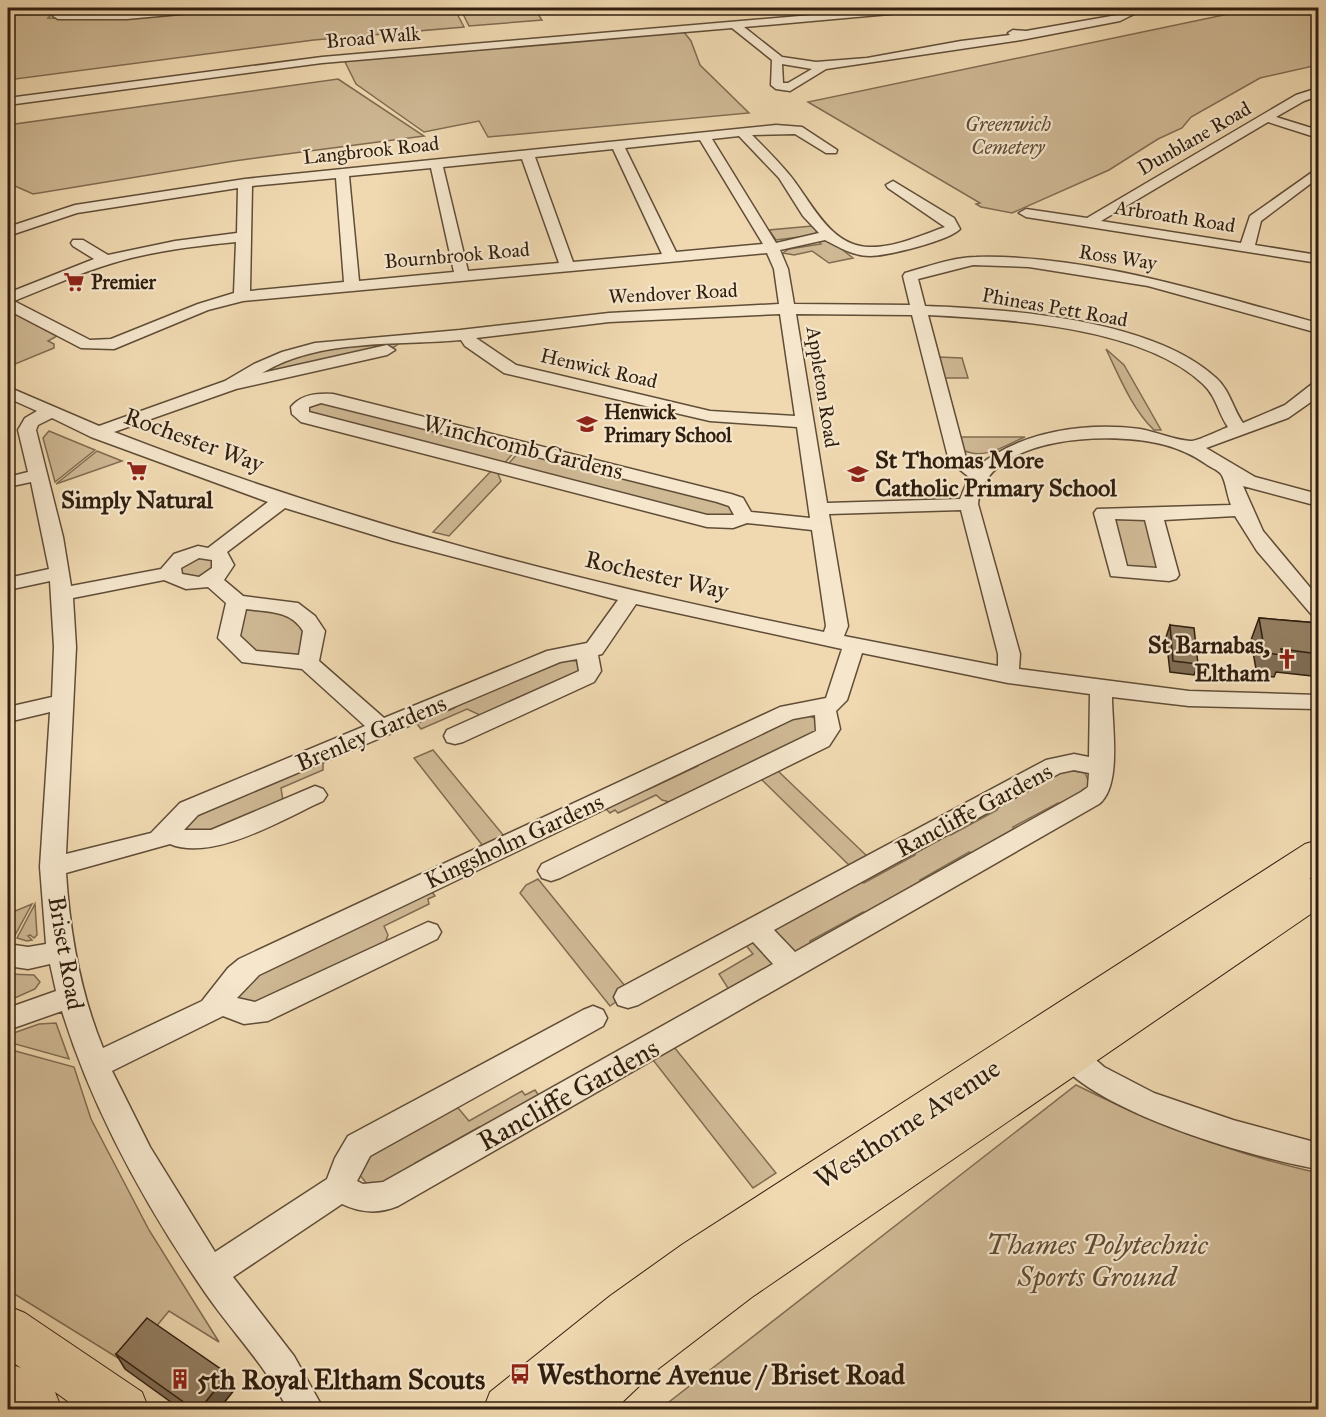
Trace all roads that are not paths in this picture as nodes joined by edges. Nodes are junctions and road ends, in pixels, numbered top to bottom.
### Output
1 (771, 8) edge
2 (915, 8) edge
3 (923, 8) edge
4 (1124, 8) edge
5 (202, 9) dead end
6 (128, 12) edge
7 (58, 16) dead end
8 (784, 20) junction
9 (734, 24) junction
10 (781, 60) junction
11 (821, 65) junction
12 (1318, 92) edge
13 (8, 102) edge
14 (1267, 118) junction
15 (742, 132) junction
16 (1318, 134) edge
17 (704, 136) junction
18 (617, 144) junction
19 (831, 150) dead end
20 (527, 154) junction
21 (436, 163) junction
22 (342, 172) junction
23 (1318, 172) edge
24 (244, 183) junction
25 (893, 185) dead end
26 (1026, 213) dead end
27 (8, 214) edge
28 (1092, 223) junction
29 (29, 224) junction
30 (8, 232) edge
31 (827, 235) junction
32 (244, 237) junction
33 (78, 243) dead end
34 (1247, 247) junction
35 (772, 248) junction
36 (671, 257) junction
37 (1318, 259) edge
38 (106, 260) junction
39 (567, 266) junction
40 (462, 276) junction
41 (352, 286) junction
42 (242, 296) junction
43 (8, 298) edge
44 (8, 304) edge
45 (788, 309) junction
46 (918, 310) junction
47 (1318, 328) edge
48 (466, 334) junction
49 (432, 339) junction
50 (270, 377) junction
51 (231, 386) junction
52 (1318, 388) edge
53 (8, 392) edge
54 (303, 403) junction
55 (49, 412) junction
56 (806, 422) junction
57 (1240, 429) junction
58 (97, 433) junction
59 (1193, 448) junction
60 (1230, 472) junction
61 (38, 475) junction
62 (979, 475) junction
63 (8, 482) edge
64 (282, 500) junction
65 (1318, 500) edge
66 (969, 504) junction
67 (1240, 510) junction
68 (1153, 516) dead end
69 (745, 517) junction
70 (821, 517) junction
71 (214, 553) junction
72 (170, 573) junction
73 (211, 579) junction
74 (8, 584) edge
75 (62, 584) junction
76 (630, 597) junction
77 (237, 602) junction
78 (1318, 609) edge
79 (843, 643) junction
80 (586, 651) junction
81 (308, 663) junction
82 (1008, 676) junction
83 (1101, 691) junction
84 (63, 702) junction
85 (1318, 702) edge
86 (824, 708) junction
87 (8, 714) edge
88 (381, 728) junction
89 (455, 735) dead end
90 (1101, 767) junction
91 (315, 795) dead end
92 (168, 833) junction
93 (1318, 854) edge
94 (53, 867) junction
95 (551, 871) dead end
96 (1318, 890) edge
97 (757, 929) junction
98 (428, 932) dead end
99 (61, 950) junction
100 (8, 955) edge
101 (792, 967) junction
102 (73, 996) junction
103 (628, 998) dead end
104 (219, 1002) junction
105 (593, 1018) dead end
106 (8, 1019) edge
107 (1059, 1044) junction
108 (96, 1065) junction
109 (1318, 1156) edge
110 (340, 1188) junction
111 (211, 1273) junction
112 (8, 1330) edge
113 (8, 1388) edge
114 (37, 1410) edge
115 (124, 1410) edge
116 (307, 1410) edge
117 (508, 1410) edge
118 (576, 1410) edge

1 - 8 street
2 - 3 street, Broad Walk
2 - 8 street, Broad Walk
4 - 11 street
5 - 6 street
6 - 7 street
8 - 9 street, Broad Walk
9 - 10 street
9 - 13 street, Broad Walk
10 - 11 street
10 - 11 street
12 - 14 street, Dunblane Road
14 - 16 street
14 - 28 street, Dunblane Road
15 - 17 street, Langbrook Road
15 - 19 street, Langbrook Road
15 - 31 street
17 - 18 street, Langbrook Road
17 - 35 street, Appleton Road
18 - 20 street, Langbrook Road
18 - 36 street
20 - 21 street, Langbrook Road
20 - 39 street
21 - 22 street, Langbrook Road
21 - 40 street
22 - 24 street, Langbrook Road
22 - 41 street
23 - 34 street
24 - 29 street, Langbrook Road
24 - 32 street
25 - 31 street
26 - 28 street, Arbroath Road
27 - 29 street
28 - 34 street, Arbroath Road
29 - 30 street, Langbrook Road
31 - 35 street, Bournbrook Road
32 - 38 street
32 - 42 street
33 - 38 street
34 - 37 street, Arbroath Road
35 - 36 street, Bournbrook Road
35 - 45 street, Appleton Road
36 - 39 street, Bournbrook Road
38 - 43 street
39 - 40 street, Bournbrook Road
40 - 41 street, Bournbrook Road
41 - 42 street, Bournbrook Road
42 - 44 street, Bournbrook Road
45 - 46 street, Wendover Road
45 - 48 street, Wendover Road
45 - 56 street, Appleton Road
46 - 47 street, Ross Way
46 - 57 street, Phineas Pett Road
46 - 62 street
48 - 49 street, Wendover Road
48 - 56 street, Henwick Road
49 - 50 street, Wendover Road
49 - 51 street, Wendover Road
50 - 51 street, Wendover Road
50 - 54 street, Winchcomb Gardens
51 - 58 street, Wendover Road
52 - 57 street
53 - 55 street, Rochester Way
54 - 69 street, Winchcomb Gardens
54 - 69 street, Winchcomb Gardens
55 - 58 street, Rochester Way
55 - 61 street, Briset Road
56 - 70 street, Appleton Road
57 - 59 street
58 - 64 street, Rochester Way
59 - 60 street
59 - 62 street
60 - 65 street
60 - 67 street
61 - 63 street
61 - 75 street, Briset Road
62 - 66 street
64 - 71 street
64 - 76 street, Rochester Way
66 - 70 street, Winchcomb Gardens
66 - 82 street
67 - 68 street
67 - 78 street
69 - 70 street, Winchcomb Gardens
70 - 79 street, Appleton Road
71 - 72 street
71 - 73 street
72 - 73 street
72 - 75 street
73 - 77 street
74 - 75 street
75 - 84 street, Briset Road
76 - 79 street, Rochester Way
76 - 80 street
77 - 81 street
77 - 81 street
79 - 82 street, Rochester Way
79 - 86 street
80 - 88 street, Brenley Gardens
80 - 89 street, Brenley Gardens
81 - 88 street
82 - 83 street, Rochester Way
83 - 85 street, Rochester Way
83 - 90 street, Rancliffe Gardens
84 - 87 street
84 - 94 street, Briset Road
86 - 95 street, Kingsholm Gardens
86 - 104 street, Kingsholm Gardens
88 - 92 street, Brenley Gardens
90 - 97 street, Rancliffe Gardens
90 - 101 street, Rancliffe Gardens
91 - 92 street, Brenley Gardens
92 - 94 street, Brenley Gardens
93 - 107 highway, Westhorne Avenue
94 - 99 street, Briset Road
96 - 107 highway, Westhorne Avenue
97 - 101 street
97 - 103 street, Rancliffe Gardens
98 - 104 street
99 - 100 street
99 - 102 street, Briset Road
101 - 110 street, Rancliffe Gardens
102 - 106 street
102 - 108 street, Briset Road
104 - 108 street, Kingsholm Gardens
105 - 110 street
107 - 109 street
107 - 117 highway, Westhorne Avenue
107 - 118 highway, Westhorne Avenue
108 - 111 street, Briset Road
110 - 111 street
111 - 116 street, Briset Road
112 - 115 highway
113 - 114 highway

